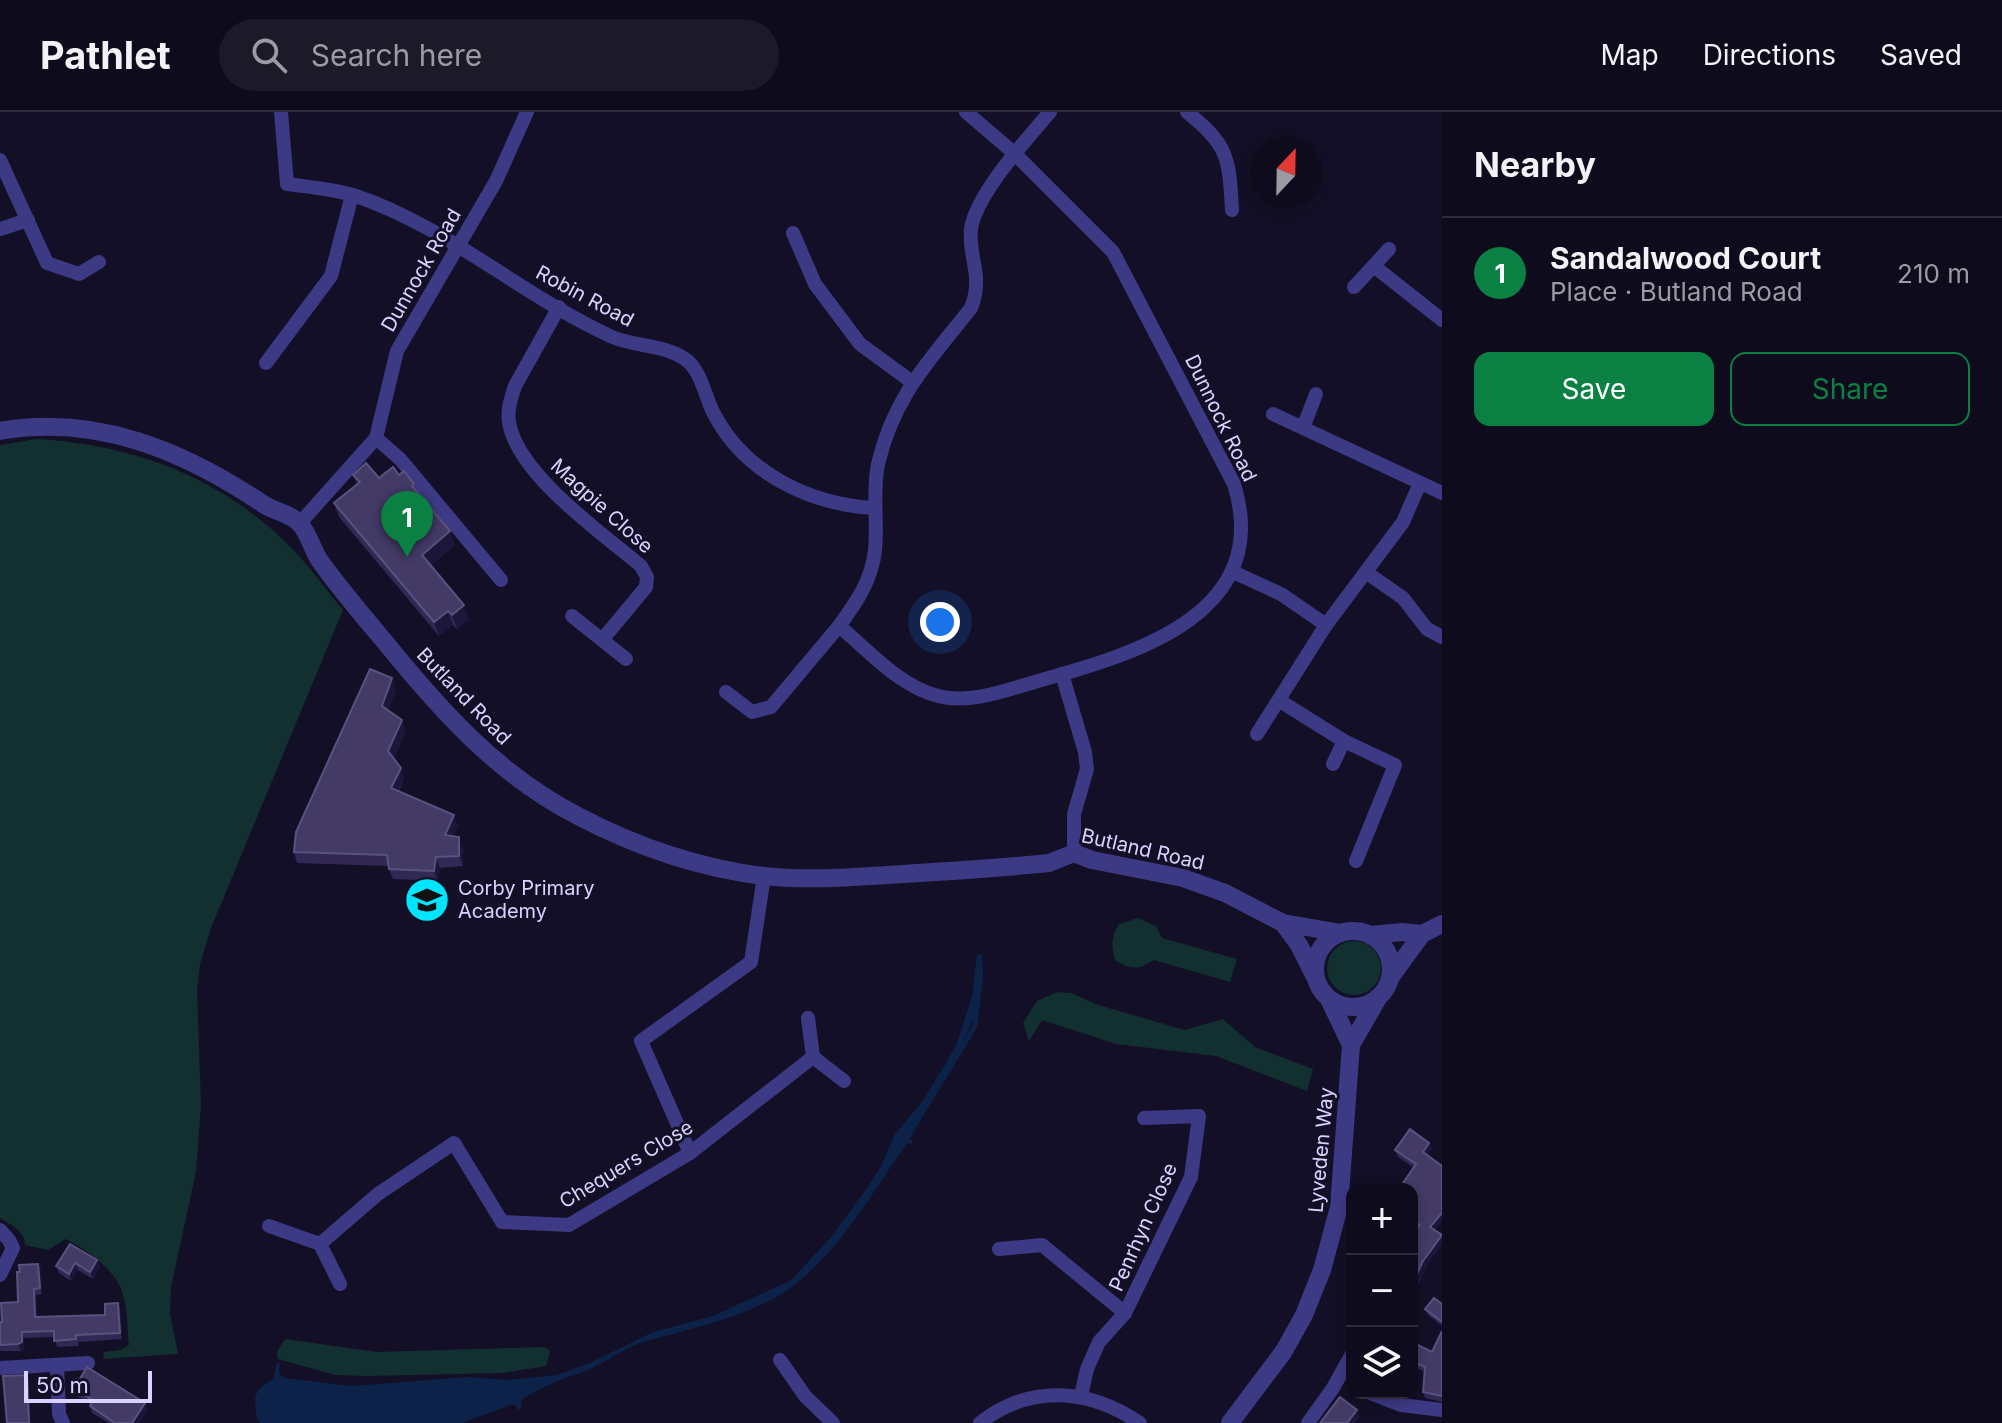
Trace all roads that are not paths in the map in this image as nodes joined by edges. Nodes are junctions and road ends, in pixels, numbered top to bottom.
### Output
1 (281, 112) edge
2 (527, 112) edge
3 (966, 112) edge
4 (1050, 112) edge
5 (1187, 112) edge
6 (1015, 154) junction
7 (0, 160) edge
8 (352, 195) junction
9 (1232, 210) dead end
10 (28, 220) junction
11 (0, 229) edge
12 (793, 233) dead end
13 (459, 247) junction
14 (1389, 249) dead end
15 (99, 262) dead end
16 (1375, 267) junction
17 (1354, 287) dead end
18 (559, 307) junction
19 (1442, 320) edge
20 (266, 363) dead end
21 (912, 382) junction
22 (1316, 394) dead end
23 (1273, 414) dead end
24 (1303, 428) junction
25 (0, 431) edge
26 (376, 438) junction
27 (1420, 483) junction
28 (1442, 493) edge
29 (873, 508) junction
30 (300, 523) junction
31 (1233, 572) junction
32 (1367, 573) junction
33 (501, 580) dead end
34 (572, 616) dead end
35 (1326, 625) junction
36 (839, 626) junction
37 (1442, 637) edge
38 (602, 640) junction
39 (626, 659) dead end
40 (1062, 674) junction
41 (726, 692) dead end
42 (1280, 701) junction
43 (1257, 734) dead end
44 (1344, 741) junction
45 (1333, 764) dead end
46 (1074, 853) junction
47 (1356, 861) dead end
48 (764, 876) junction
49 (1283, 923) junction
50 (1442, 924) edge
51 (1341, 933) junction
52 (1422, 934) junction
53 (1370, 935) junction
54 (1314, 975) junction
55 (1389, 979) junction
56 (1378, 998) junction
57 (1329, 999) junction
58 (808, 1018) dead end
59 (1351, 1045) junction
60 (813, 1057) junction
61 (844, 1081) dead end
62 (1144, 1118) dead end
63 (690, 1153) junction
64 (269, 1226) dead end
65 (0, 1230) edge
66 (320, 1244) junction
67 (999, 1249) dead end
68 (0, 1275) edge
69 (340, 1284) dead end
70 (1125, 1313) junction
71 (780, 1360) dead end
72 (88, 1363) dead end
73 (57, 1365) junction
74 (0, 1368) edge
75 (1346, 1380) edge
76 (1081, 1396) junction
77 (1386, 1399) edge
78 (1442, 1410) edge
79 (63, 1423) edge
80 (833, 1423) edge
81 (980, 1423) edge
82 (1140, 1423) edge
83 (1230, 1423) edge
84 (1308, 1423) edge

1 - 8 street, Robin Road
2 - 13 street, Dunnock Road
3 - 6 street, Dunnock Road
4 - 6 street
5 - 9 street
6 - 21 street
6 - 31 street, Dunnock Road
7 - 10 street
8 - 13 street, Robin Road
8 - 20 street
10 - 11 street
10 - 15 street
12 - 21 street
13 - 18 street, Robin Road
13 - 26 street, Dunnock Road
14 - 16 street
16 - 17 street
16 - 19 street
18 - 29 street, Robin Road
18 - 38 street, Magpie Close
21 - 29 street
22 - 24 street
23 - 24 street
24 - 27 street
25 - 30 street
26 - 30 street, Dunnock Road
26 - 33 street
27 - 28 street
27 - 32 street
29 - 36 street
30 - 48 street, Butland Road
31 - 35 street
31 - 40 street, Dunnock Road
32 - 35 street
32 - 37 street
34 - 38 street
35 - 42 street
36 - 40 street, Dunnock Road
36 - 41 street
38 - 39 street
40 - 46 street
42 - 43 street
42 - 44 street
44 - 45 street
44 - 47 street
46 - 48 street, Butland Road
46 - 49 street, Butland Road
48 - 63 street
49 - 51 street, Butland Road
49 - 54 street, Butland Road
50 - 52 street
51 - 53 street
51 - 54 street
52 - 53 street
52 - 55 street
53 - 55 street
54 - 57 street
55 - 56 street
56 - 57 street
56 - 59 street, Lyveden Way
57 - 59 street, Lyveden Way
58 - 60 street
59 - 83 street, Lyveden Way
60 - 61 street
60 - 63 street, Chequers Close
62 - 70 street, Penrhyn Close
63 - 66 street, Chequers Close
64 - 66 street
65 - 68 street
66 - 69 street
67 - 70 street, Penrhyn Close
70 - 76 street, Penrhyn Close
71 - 80 street
72 - 73 street
73 - 74 street
73 - 79 street
75 - 84 street
76 - 81 street
76 - 82 street
77 - 78 street

